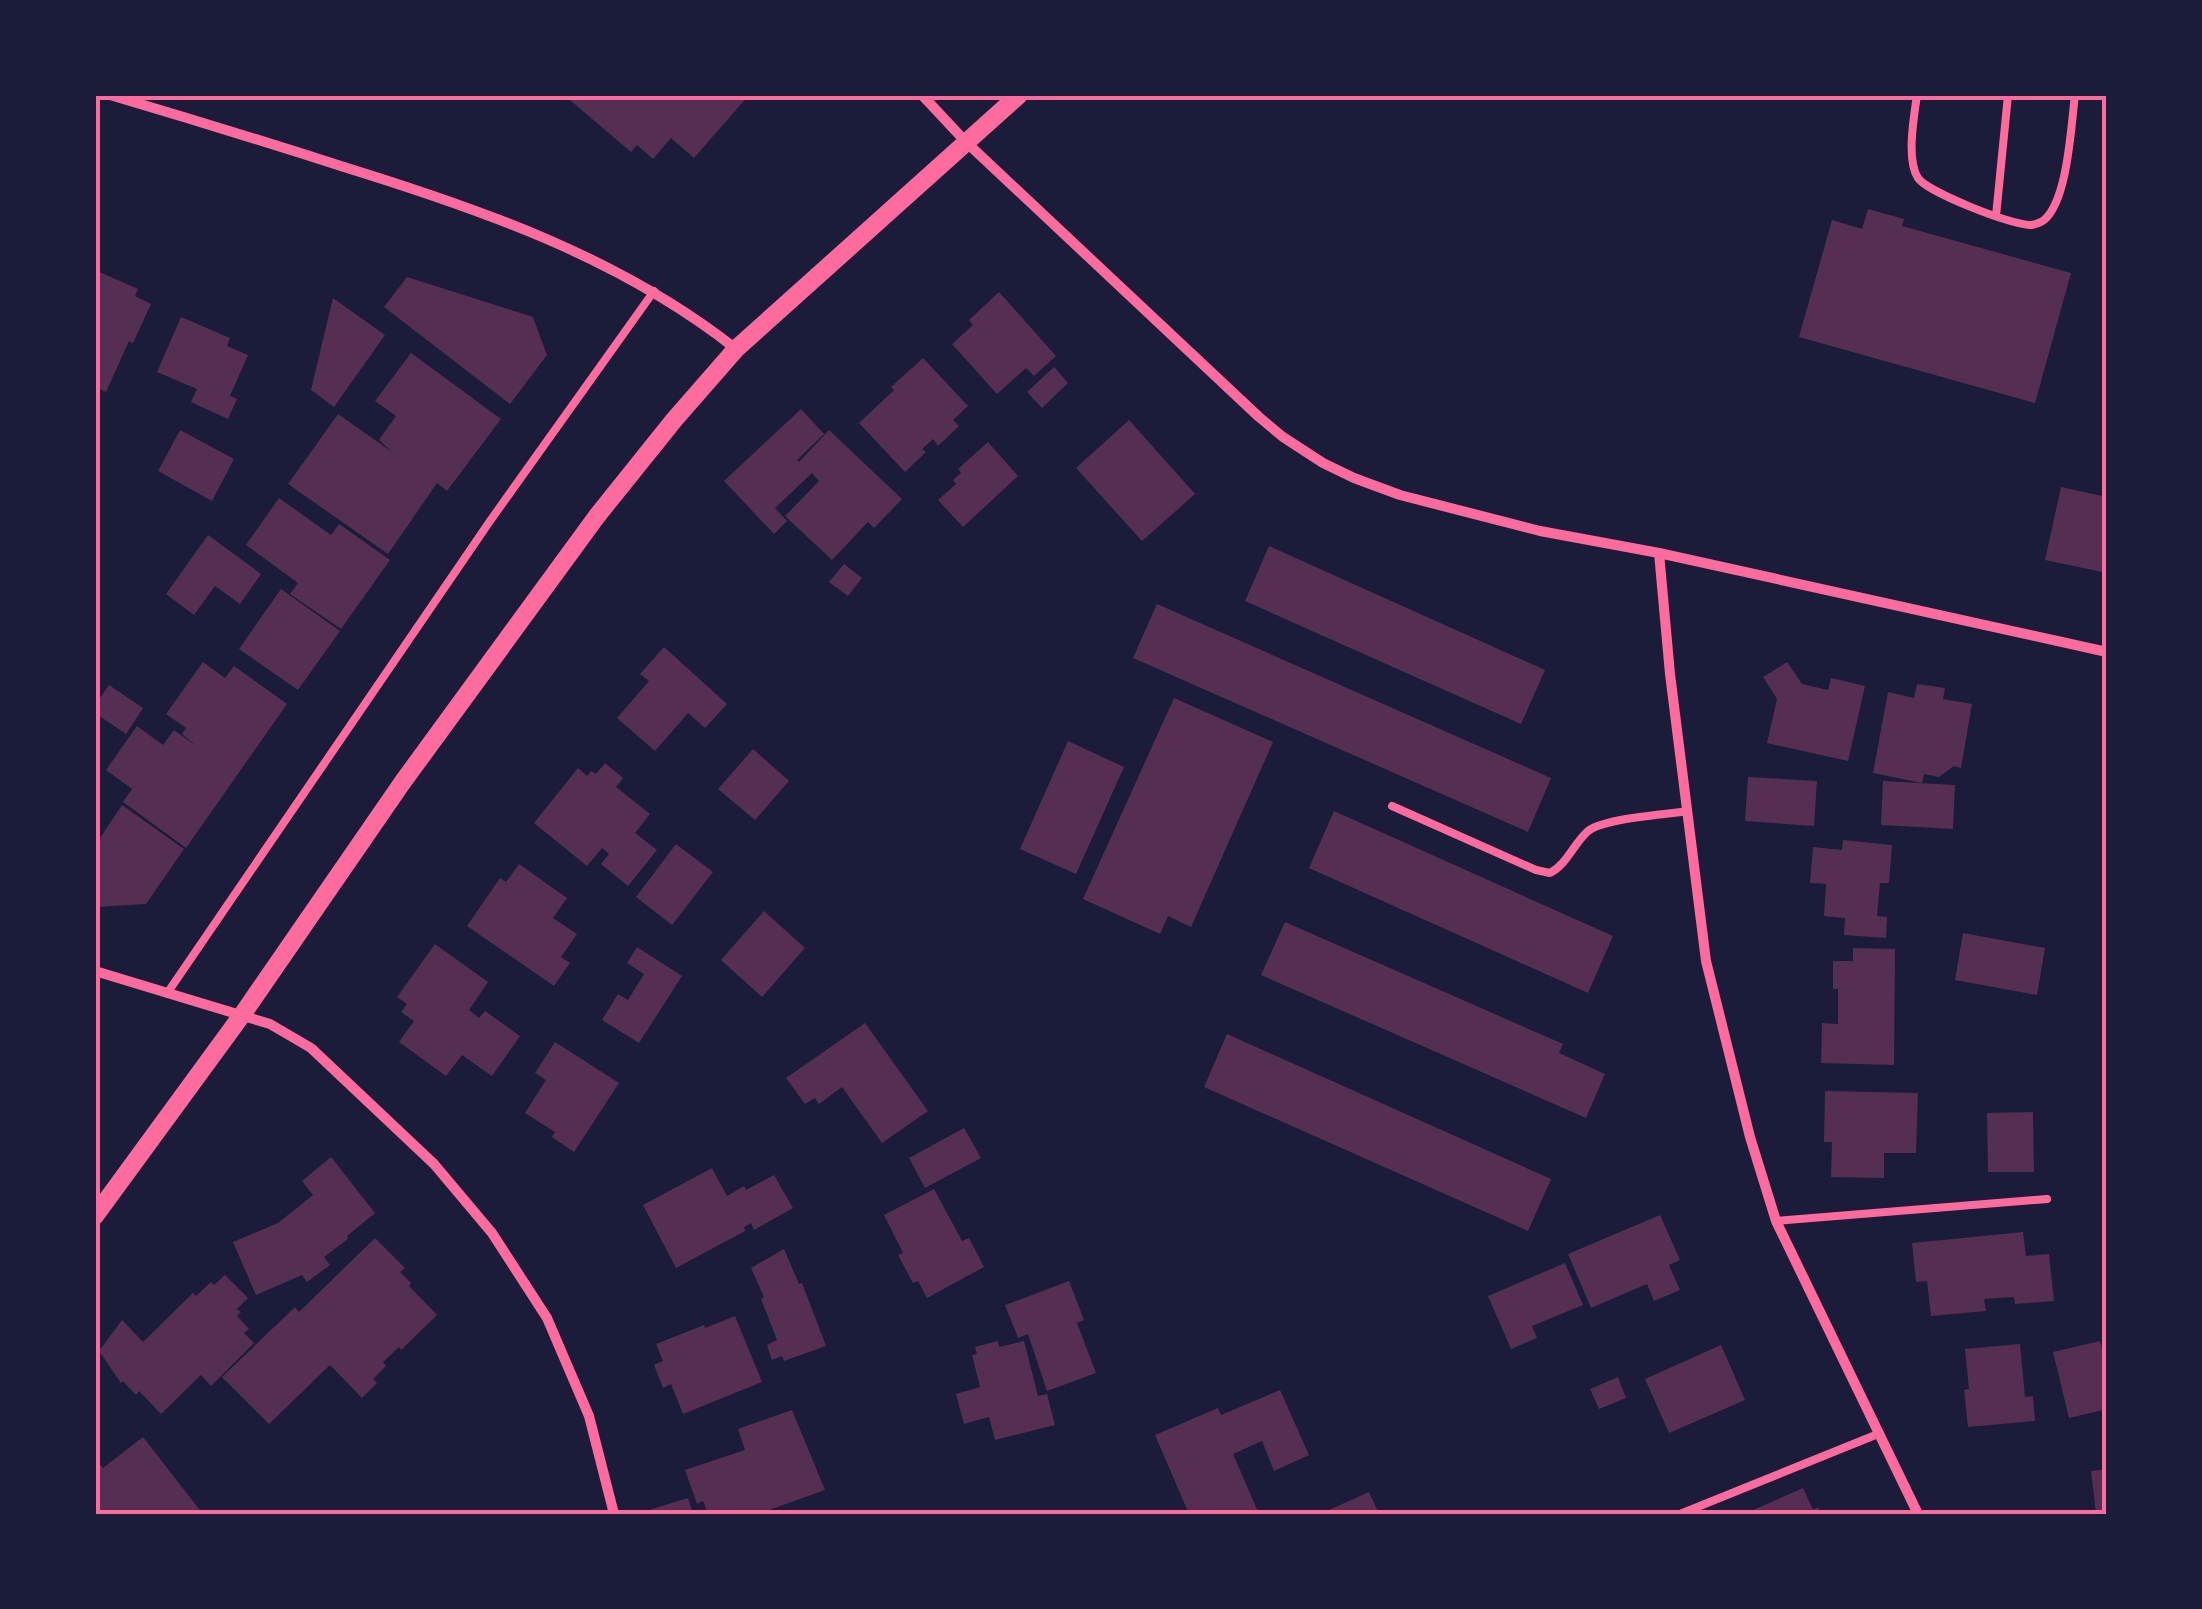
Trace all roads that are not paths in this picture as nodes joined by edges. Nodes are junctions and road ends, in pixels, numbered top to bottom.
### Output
1 (110, 95) edge
2 (922, 95) edge
3 (1019, 95) edge
4 (1917, 95) edge
5 (2008, 95) edge
6 (2076, 95) edge
7 (966, 142) junction
8 (1996, 216) junction
9 (654, 291) junction
10 (736, 349) junction
11 (1659, 553) junction
12 (2107, 652) edge
13 (1392, 806) dead end
14 (1688, 811) junction
15 (95, 971) edge
16 (168, 992) junction
17 (242, 1014) junction
18 (2047, 1199) dead end
19 (95, 1216) edge
20 (1776, 1221) junction
21 (1878, 1434) junction
22 (614, 1514) edge
23 (1680, 1514) edge
24 (1918, 1514) edge

1 - 9 street
2 - 7 street
3 - 7 street
4 - 8 lane
5 - 8 lane
6 - 8 lane
7 - 10 street
7 - 11 street
9 - 10 street
9 - 16 lane
10 - 17 street
11 - 12 street
11 - 14 street
13 - 14 lane
14 - 20 street
15 - 16 street
16 - 17 street
17 - 19 street
17 - 22 street
18 - 20 lane
20 - 21 street
21 - 23 lane
21 - 24 street

